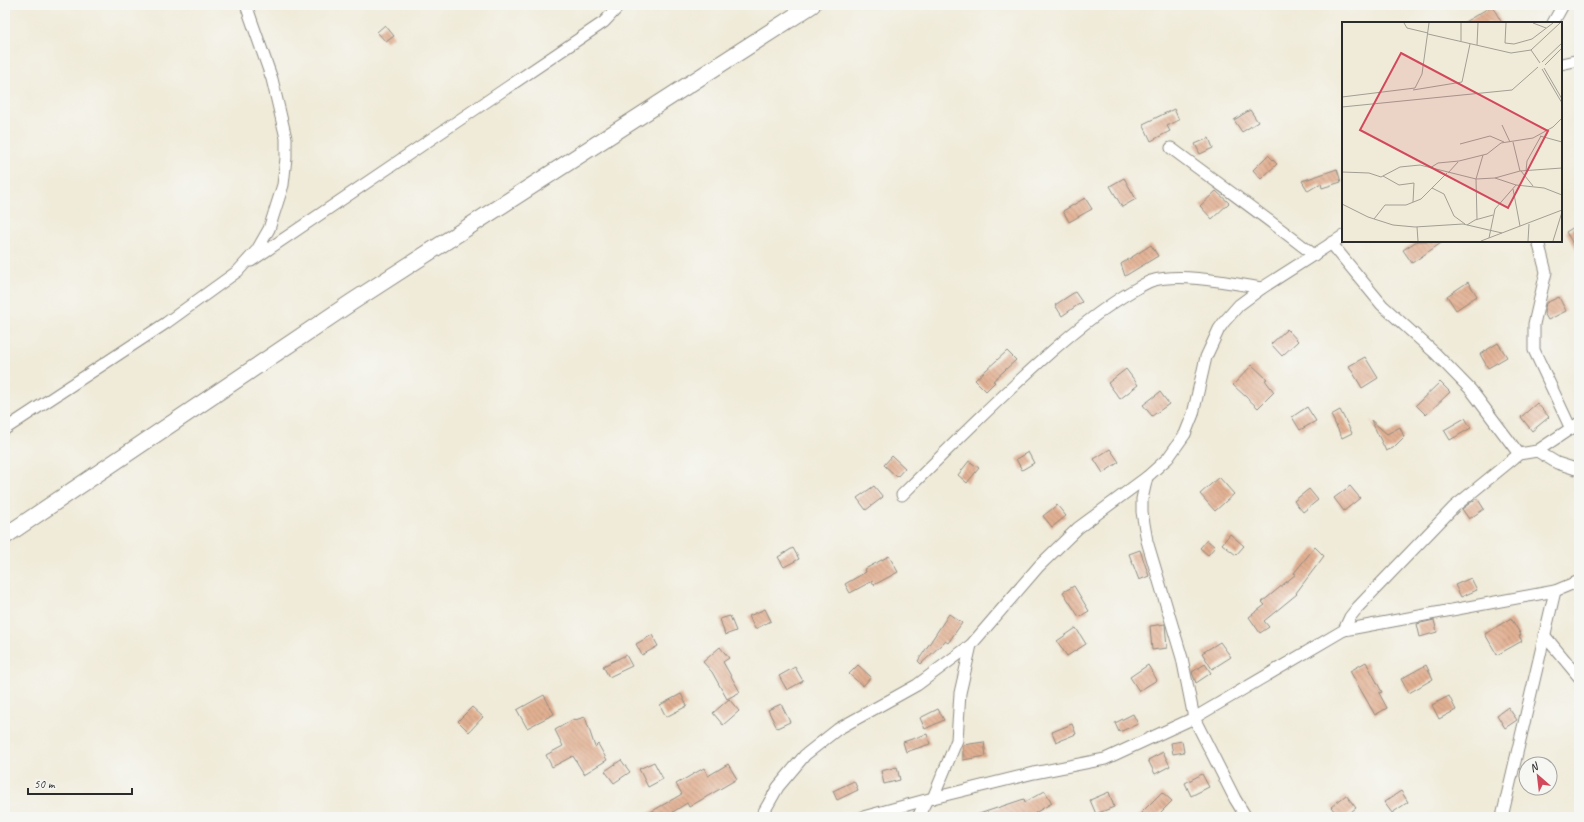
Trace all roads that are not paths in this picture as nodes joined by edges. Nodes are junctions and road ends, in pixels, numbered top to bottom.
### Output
1 (246, 5) edge
2 (620, 5) edge
3 (812, 5) edge
4 (1563, 5) edge
5 (1554, 22) edge
6 (1579, 60) edge
7 (1562, 64) edge
8 (1171, 148) dead end
9 (1342, 237) edge
10 (1538, 242) edge
11 (1331, 243) junction
12 (1314, 255) junction
13 (238, 271) junction
14 (1262, 288) junction
15 (1575, 426) edge
16 (5, 429) edge
17 (1537, 451) junction
18 (1519, 454) junction
19 (1579, 470) edge
20 (1147, 477) junction
21 (902, 495) dead end
22 (5, 536) edge
23 (1579, 581) edge
24 (1555, 591) junction
25 (1344, 630) junction
26 (1544, 636) junction
27 (971, 645) junction
28 (1579, 677) edge
29 (1194, 718) junction
30 (930, 799) junction
31 (762, 817) edge
32 (863, 817) edge
33 (918, 817) edge
34 (1246, 817) edge
35 (1502, 817) edge

1 - 13 street
2 - 13 street
3 - 22 street
4 - 5 street
6 - 7 street
8 - 12 street
9 - 11 street
10 - 15 street
11 - 12 street
11 - 18 street
12 - 14 street
13 - 16 street
14 - 20 street
14 - 21 street
15 - 17 street
17 - 18 street
17 - 19 street
18 - 25 street
20 - 27 street
20 - 29 street
23 - 24 street
24 - 25 street
24 - 26 street
25 - 29 street
26 - 28 street
26 - 35 street
27 - 30 street
27 - 31 street
29 - 30 street
29 - 34 street
30 - 32 street
30 - 33 street

